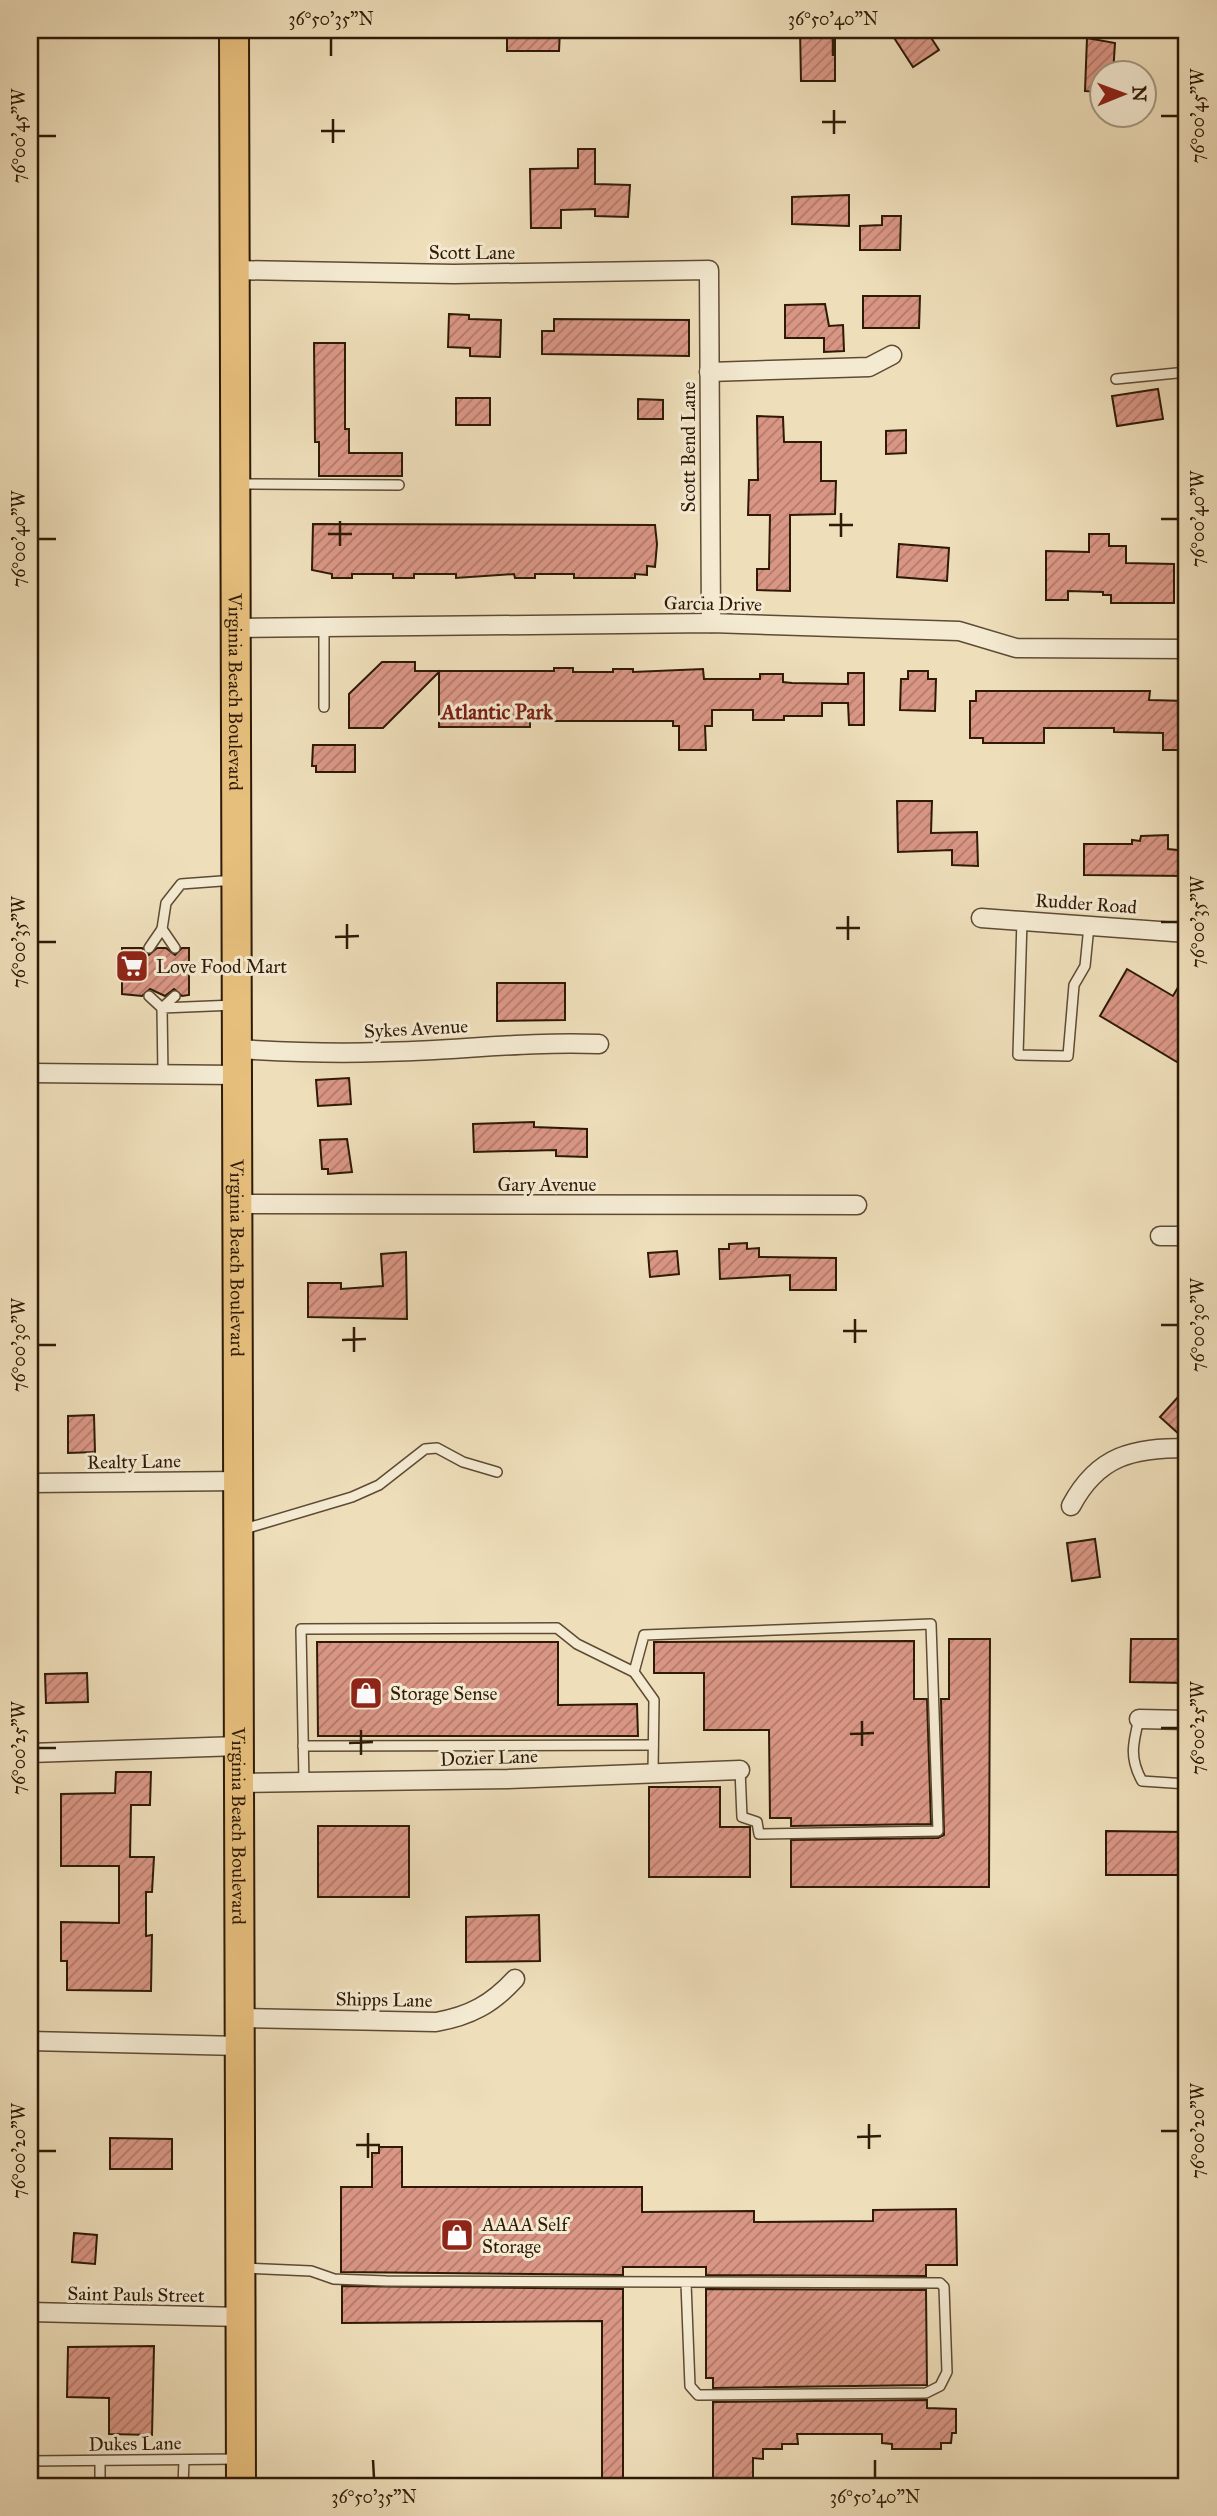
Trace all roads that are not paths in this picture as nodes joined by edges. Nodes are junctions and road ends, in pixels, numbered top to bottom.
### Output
1 (234, 30) edge
2 (235, 270) junction
3 (709, 270) joint
4 (892, 355) dead end
5 (709, 372) junction
6 (1187, 372) edge
7 (1116, 379) dead end
8 (236, 484) junction
9 (399, 485) dead end
10 (710, 623) junction
11 (324, 625) junction
12 (236, 628) junction
13 (1187, 649) edge
14 (324, 707) dead end
15 (236, 879) junction
16 (981, 918) dead end
17 (1021, 920) junction
18 (1089, 924) junction
19 (162, 929) junction
20 (1187, 933) edge
21 (149, 948) dead end
22 (175, 948) dead end
23 (149, 996) dead end
24 (176, 996) dead end
25 (237, 1005) junction
26 (162, 1008) junction
27 (599, 1044) dead end
28 (237, 1062) junction
29 (30, 1073) edge
30 (163, 1074) junction
31 (238, 1204) junction
32 (857, 1205) dead end
33 (1160, 1236) dead end
34 (1187, 1236) edge
35 (1187, 1448) edge
36 (497, 1472) dead end
37 (240, 1480) junction
38 (30, 1483) edge
39 (1071, 1506) dead end
40 (239, 1531) junction
41 (634, 1672) junction
42 (1139, 1719) joint
43 (1187, 1720) edge
44 (239, 1745) junction
45 (653, 1745) junction
46 (303, 1746) junction
47 (30, 1753) edge
48 (740, 1770) joint
49 (653, 1772) junction
50 (304, 1782) junction
51 (239, 1783) junction
52 (1187, 1784) edge
53 (515, 1979) dead end
54 (240, 2018) junction
55 (30, 2041) edge
56 (240, 2046) junction
57 (241, 2268) junction
58 (686, 2283) junction
59 (30, 2312) edge
60 (241, 2317) junction
61 (184, 2460) junction
62 (30, 2461) edge
63 (100, 2461) junction
64 (241, 2472) edge
65 (100, 2486) edge
66 (183, 2486) edge

1 - 2 main road, Virginia Beach Boulevard
2 - 3 street, Scott Lane
2 - 8 main road, Virginia Beach Boulevard
3 - 5 street, Scott Bend Lane
4 - 5 street
5 - 10 street, Scott Bend Lane
6 - 7 lane
8 - 9 lane
8 - 12 main road, Virginia Beach Boulevard
10 - 11 street, Garcia Drive
10 - 13 street, Garcia Drive
11 - 12 street, Garcia Drive
11 - 14 lane
12 - 15 main road, Virginia Beach Boulevard
15 - 19 lane
15 - 25 main road, Virginia Beach Boulevard
16 - 17 street, Rudder Road
17 - 18 street, Rudder Road
17 - 18 lane
18 - 20 street, Rudder Road
19 - 21 lane
19 - 22 lane
23 - 26 lane
24 - 26 lane
25 - 26 lane
25 - 28 main road, Virginia Beach Boulevard
26 - 30 lane
27 - 28 street, Sykes Avenue
28 - 30 street, Sykes Avenue
28 - 31 main road, Virginia Beach Boulevard
29 - 30 street, Sykes Avenue
31 - 32 street, Gary Avenue
31 - 37 main road, Virginia Beach Boulevard
33 - 34 street
35 - 39 street
36 - 40 lane
37 - 38 street, Realty Lane
37 - 40 main road, Virginia Beach Boulevard
40 - 44 main road, Virginia Beach Boulevard
41 - 45 lane
41 - 46 lane
41 - 48 lane
42 - 43 street
42 - 52 lane
44 - 47 street
44 - 51 main road, Virginia Beach Boulevard
45 - 46 lane
45 - 49 lane
46 - 50 lane
48 - 49 street, Dozier Lane
49 - 50 street, Dozier Lane
50 - 51 street, Dozier Lane
51 - 54 main road, Virginia Beach Boulevard
53 - 54 street, Shipps Lane
54 - 56 main road, Virginia Beach Boulevard
55 - 56 street
56 - 57 main road, Virginia Beach Boulevard
57 - 58 lane
57 - 60 main road, Virginia Beach Boulevard
58 - 58 lane
59 - 60 street, Saint Pauls Street
60 - 64 main road, Virginia Beach Boulevard
61 - 63 lane, Dukes Lane
61 - 64 lane, Dukes Lane
61 - 66 lane
62 - 63 lane, Dukes Lane
63 - 65 lane

